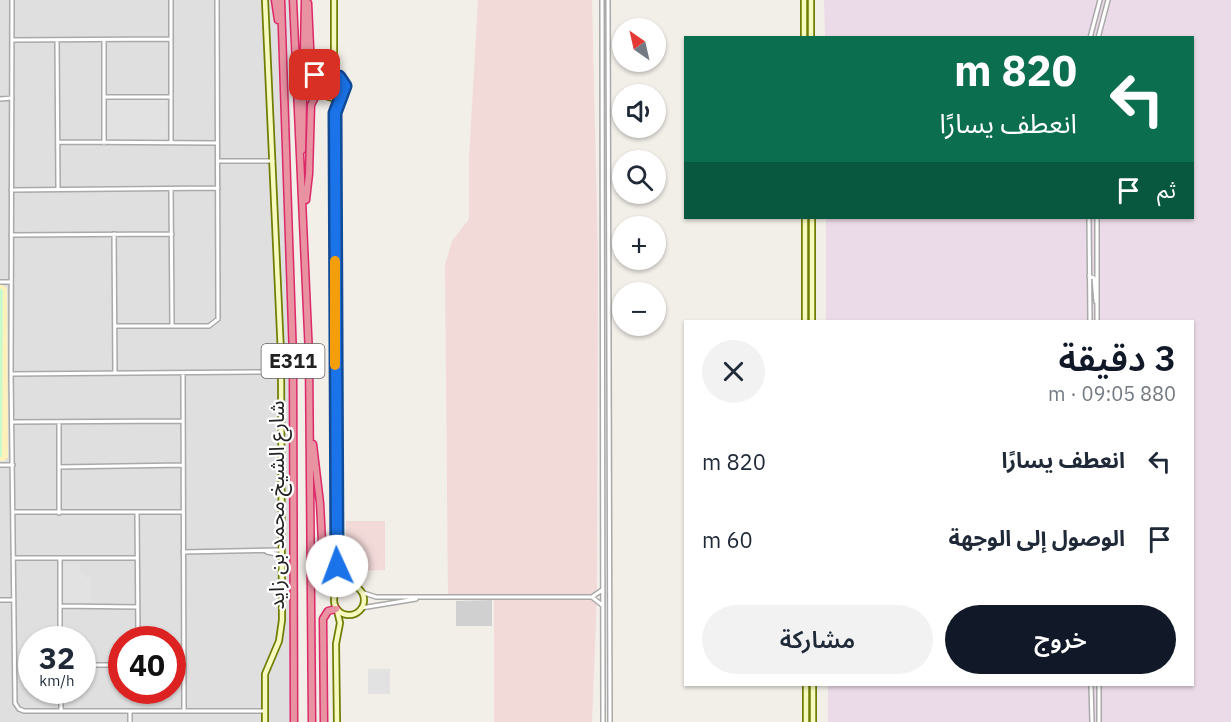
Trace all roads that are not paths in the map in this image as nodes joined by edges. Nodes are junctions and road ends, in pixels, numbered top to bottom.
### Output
1 (12, 0) edge
2 (171, 0) edge
3 (217, 0) edge
4 (265, 0) edge
5 (275, 0) edge
6 (281, 0) edge
7 (293, 0) edge
8 (306, 0) edge
9 (334, 0) edge
10 (602, 0) edge
11 (608, 0) edge
12 (804, 0) edge
13 (811, 0) edge
14 (1100, 0) edge
15 (1108, 0) edge
16 (804, 36) edge
17 (811, 36) edge
18 (1091, 36) edge
19 (1099, 36) edge
20 (171, 39) junction
21 (12, 40) junction
22 (57, 40) junction
23 (104, 40) junction
24 (281, 49) junction
25 (334, 57) junction
26 (327, 77) junction
27 (342, 79) junction
28 (325, 94) junction
29 (341, 96) junction
30 (104, 97) junction
31 (171, 97) junction
32 (12, 98) junction
33 (0, 99) edge
34 (335, 113) junction
35 (602, 118) junction
36 (608, 120) junction
37 (58, 142) junction
38 (104, 143) junction
39 (171, 143) junction
40 (218, 143) junction
41 (300, 159) junction
42 (273, 160) junction
43 (218, 161) junction
44 (218, 188) junction
45 (58, 189) junction
46 (171, 189) junction
47 (11, 190) junction
48 (304, 209) junction
49 (805, 219) edge
50 (812, 219) edge
51 (1089, 219) edge
52 (1097, 219) edge
53 (114, 234) junction
54 (171, 234) junction
55 (11, 235) junction
56 (1089, 276) junction
57 (0, 282) edge
58 (11, 282) junction
59 (1097, 307) junction
60 (805, 320) edge
61 (812, 320) edge
62 (1090, 320) edge
63 (1097, 320) edge
64 (115, 326) junction
65 (172, 326) junction
66 (281, 372) junction
67 (115, 373) junction
68 (183, 373) junction
69 (11, 374) junction
70 (603, 388) junction
71 (609, 388) junction
72 (309, 420) junction
73 (183, 421) junction
74 (12, 422) junction
75 (59, 422) junction
76 (0, 465) edge
77 (13, 465) junction
78 (183, 465) junction
79 (59, 467) junction
80 (14, 512) junction
81 (137, 512) junction
82 (183, 512) junction
83 (59, 513) junction
84 (336, 532) junction
85 (183, 552) junction
86 (282, 552) junction
87 (14, 558) junction
88 (60, 558) junction
89 (137, 558) junction
90 (324, 562) junction
91 (339, 571) junction
92 (355, 587) junction
93 (603, 588) junction
94 (339, 589) junction
95 (361, 592) junction
96 (427, 597) junction
97 (592, 597) junction
98 (0, 600) edge
99 (14, 600) junction
100 (60, 606) junction
101 (603, 606) junction
102 (137, 607) junction
103 (362, 608) junction
104 (337, 610) junction
105 (352, 615) junction
106 (60, 626) edge
107 (138, 626) edge
108 (184, 626) edge
109 (339, 627) junction
110 (806, 686) edge
111 (813, 686) edge
112 (1092, 686) edge
113 (1099, 686) edge
114 (61, 704) edge
115 (184, 704) edge
116 (61, 711) junction
117 (130, 711) junction
118 (184, 711) junction
119 (265, 711) junction
120 (294, 720) edge
121 (130, 722) edge
122 (265, 722) edge
123 (312, 722) edge
124 (324, 722) edge
125 (337, 722) edge
126 (603, 722) edge
127 (610, 722) edge
128 (806, 722) edge
129 (813, 722) edge
130 (1092, 722) edge
131 (1099, 722) edge

1 - 21 street
2 - 20 street
3 - 40 street
4 - 42 street
5 - 24 highway
6 - 24 highway, شارع الشيخ محمد بن زايد / E311
7 - 41 highway, شارع الشيخ محمد بن زايد / E311
8 - 26 highway
8 - 41 highway
9 - 25 street
10 - 35 street
11 - 36 street
12 - 16 street
13 - 17 street
14 - 18 street
15 - 19 street
20 - 23 street
20 - 31 street
21 - 22 street
21 - 32 street
22 - 23 street
22 - 37 street
23 - 30 street
24 - 120 highway, شارع الشيخ محمد بن زايد / E311
25 - 26 street
25 - 27 street
26 - 27 street
26 - 28 street
27 - 29 street
28 - 29 street
28 - 34 street
28 - 48 highway
29 - 34 street
30 - 31 street
30 - 38 street
31 - 39 street
32 - 33 street
32 - 47 street
34 - 84 street
35 - 36 street
35 - 70 street
36 - 71 street
37 - 38 street
37 - 45 street
38 - 39 street
39 - 40 street
40 - 43 street
41 - 48 highway, شارع الشيخ محمد بن زايد / E311
42 - 43 street
42 - 66 street
43 - 44 street
44 - 46 street
44 - 65 street
45 - 46 street
45 - 47 street
46 - 54 street
47 - 55 street
48 - 72 highway, شارع الشيخ محمد بن زايد / E311
49 - 60 street
50 - 61 street
51 - 56 street
52 - 59 street
53 - 54 street
53 - 55 street
53 - 64 street
54 - 65 street
55 - 58 street
56 - 59 street
56 - 62 street
57 - 58 street
58 - 69 street
59 - 63 street
64 - 65 street
64 - 67 street
66 - 68 street
66 - 86 street
67 - 68 street
67 - 69 street
68 - 73 street
69 - 74 street
70 - 71 street
70 - 93 street
71 - 127 street
72 - 90 highway
72 - 123 highway, شارع الشيخ محمد بن زايد / E311
73 - 75 street
73 - 78 street
74 - 75 street
74 - 77 street
75 - 79 street
76 - 77 street
77 - 80 street
78 - 79 street
78 - 82 street
79 - 83 street
80 - 83 street
80 - 87 street
81 - 82 street
81 - 83 street
81 - 89 street
82 - 85 street
84 - 90 highway
84 - 91 street
85 - 86 street
85 - 108 street
86 - 119 street
87 - 88 street
87 - 99 street
88 - 89 street
88 - 100 street
89 - 102 street
90 - 94 highway
91 - 92 street
91 - 94 street
92 - 94 street
92 - 95 street
93 - 97 street
93 - 101 street
94 - 104 street
95 - 96 street
95 - 103 street
96 - 97 street
96 - 103 street
97 - 101 street
98 - 99 street
99 - 116 street
100 - 102 street
100 - 106 street
101 - 126 street
102 - 107 street
103 - 105 street
104 - 105 street
104 - 109 street
104 - 124 highway
105 - 109 street
109 - 125 street
110 - 128 street
111 - 129 street
112 - 130 street
113 - 131 street
114 - 116 street
115 - 118 street
116 - 117 street
117 - 118 street
117 - 121 street
118 - 119 street
119 - 122 street

